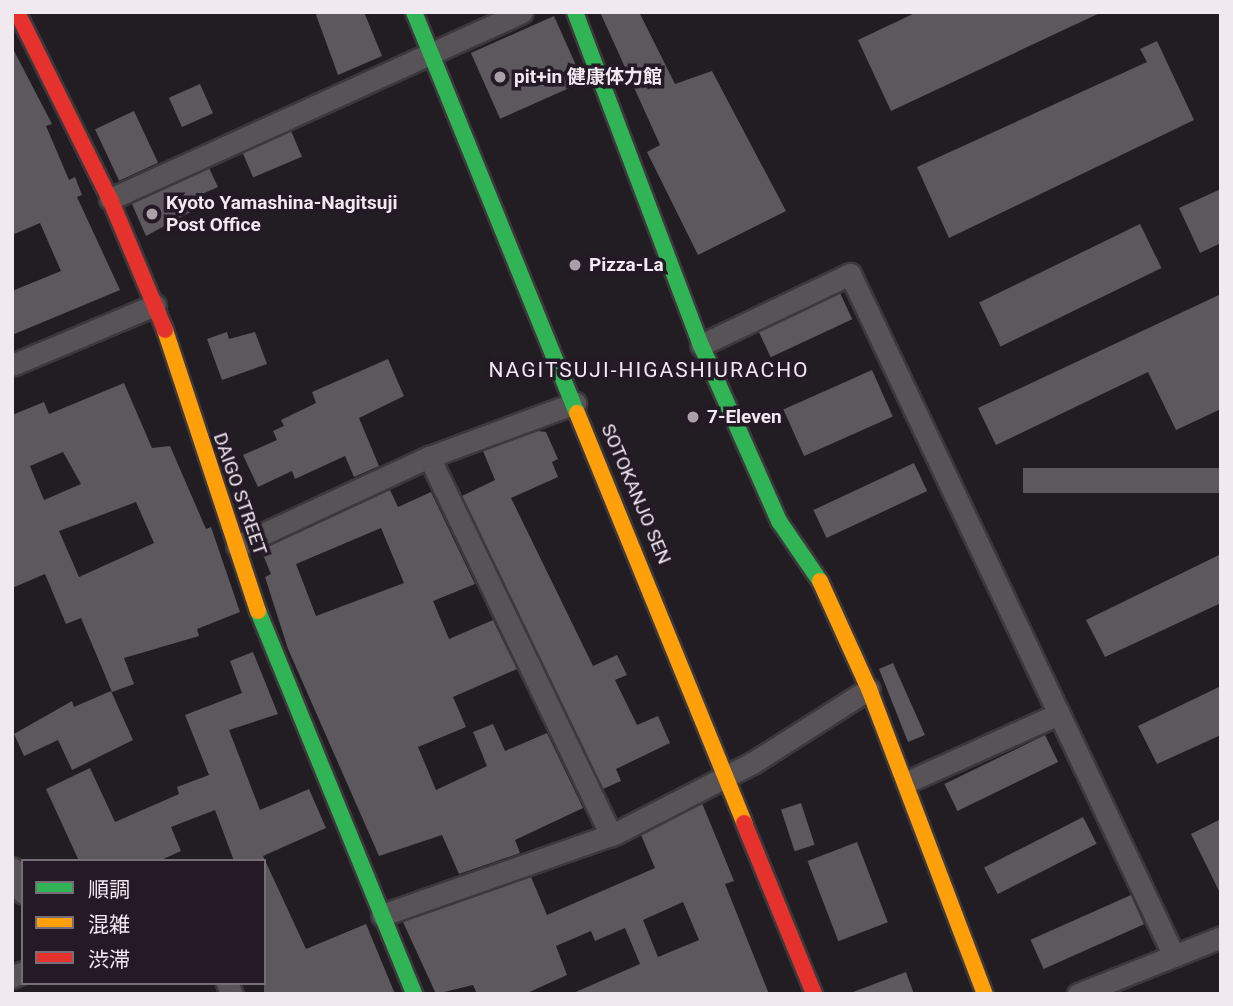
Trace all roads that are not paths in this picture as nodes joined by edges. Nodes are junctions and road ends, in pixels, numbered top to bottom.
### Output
1 (17, 12) edge
2 (414, 12) edge
3 (522, 12) edge
4 (575, 12) edge
5 (430, 55) junction
6 (110, 199) junction
7 (155, 305) junction
8 (701, 345) junction
9 (12, 365) edge
10 (575, 403) junction
11 (429, 457) junction
12 (237, 546) junction
13 (869, 689) junction
14 (1056, 715) junction
15 (730, 776) junction
16 (907, 782) junction
17 (611, 835) junction
18 (12, 868) edge
19 (21, 888) edge
20 (382, 915) junction
21 (1221, 937) edge
22 (1174, 956) junction
23 (414, 994) edge
24 (814, 994) edge
25 (985, 994) edge
26 (1078, 994) edge

1 - 6 street, DAIGO STREET
2 - 5 street, SOTOKANJO SEN
3 - 5 street
4 - 8 street
5 - 6 street
5 - 10 street, SOTOKANJO SEN
6 - 7 street, DAIGO STREET
7 - 9 street
7 - 12 street, DAIGO STREET
8 - 13 street
8 - 14 street
10 - 11 street
10 - 15 street, SOTOKANJO SEN
11 - 12 street
11 - 17 street
12 - 20 street, DAIGO STREET
13 - 15 street
13 - 16 street
14 - 16 street
14 - 22 street
15 - 17 street
15 - 24 street, SOTOKANJO SEN
16 - 25 street
17 - 20 street
18 - 19 street
20 - 23 street, DAIGO STREET
21 - 22 street
22 - 26 street

